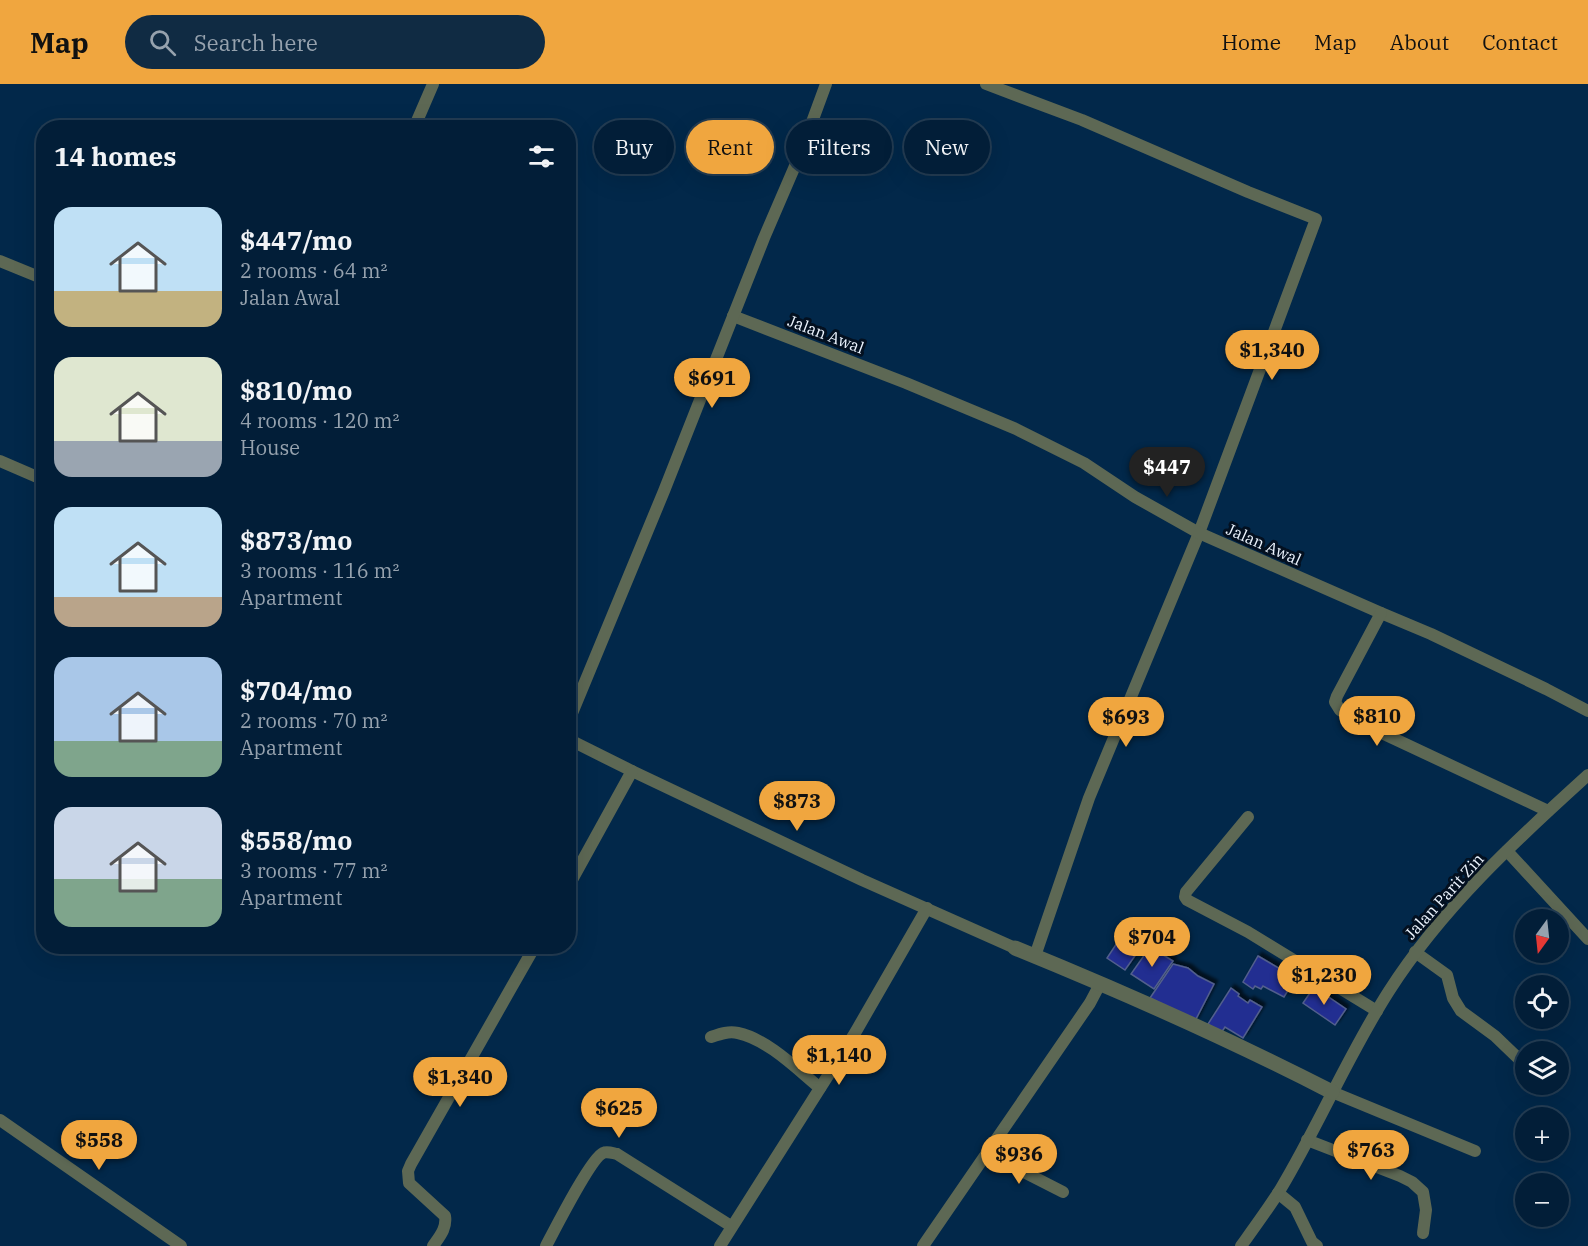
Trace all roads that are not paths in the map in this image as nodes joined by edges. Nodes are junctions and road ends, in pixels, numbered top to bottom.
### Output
1 (433, 84) edge
2 (826, 84) edge
3 (986, 84) edge
4 (417, 120) edge
5 (0, 261) edge
6 (36, 276) edge
7 (733, 316) junction
8 (0, 460) edge
9 (36, 476) edge
10 (1199, 533) junction
11 (1381, 613) junction
12 (576, 704) edge
13 (1588, 711) edge
14 (576, 743) edge
15 (632, 771) junction
16 (1588, 775) edge
17 (1548, 811) junction
18 (1248, 817) dead end
19 (1507, 851) junction
20 (576, 872) edge
21 (927, 908) junction
22 (1588, 939) edge
23 (1024, 952) junction
24 (1415, 952) junction
25 (530, 954) edge
26 (1094, 994) junction
27 (1377, 1011) junction
28 (711, 1037) dead end
29 (1515, 1055) edge
30 (820, 1088) junction
31 (1332, 1092) junction
32 (0, 1120) edge
33 (1307, 1140) junction
34 (1475, 1151) dead end
35 (987, 1153) junction
36 (1063, 1192) dead end
37 (1278, 1193) junction
38 (731, 1226) junction
39 (1422, 1233) dead end
40 (181, 1246) edge
41 (433, 1246) edge
42 (546, 1246) edge
43 (720, 1246) edge
44 (923, 1246) edge
45 (1241, 1246) edge
46 (1317, 1246) edge

1 - 4 street
2 - 7 street
3 - 10 street
5 - 6 street
7 - 10 street, Jalan Awal
7 - 12 street
8 - 9 street
10 - 11 street, Jalan Awal
10 - 23 street
11 - 13 street, Jalan Awal
11 - 17 street
14 - 15 street
15 - 20 street
15 - 21 street
16 - 17 street, Jalan Parit Zin
17 - 19 street, Jalan Parit Zin
18 - 27 street
19 - 22 street
19 - 24 street, Jalan Parit Zin
21 - 23 street
21 - 30 street
23 - 26 street
24 - 27 street, Jalan Parit Zin
24 - 29 street
25 - 41 street
26 - 31 street
26 - 35 street
27 - 31 street, Jalan Parit Zin
28 - 30 street
30 - 38 street
31 - 33 street, Jalan Parit Zin
31 - 34 street
32 - 40 street
33 - 37 street, Jalan Parit Zin
33 - 39 street
35 - 36 street
35 - 44 street
37 - 45 street, Jalan Parit Zin
37 - 46 street
38 - 42 street
38 - 43 street

